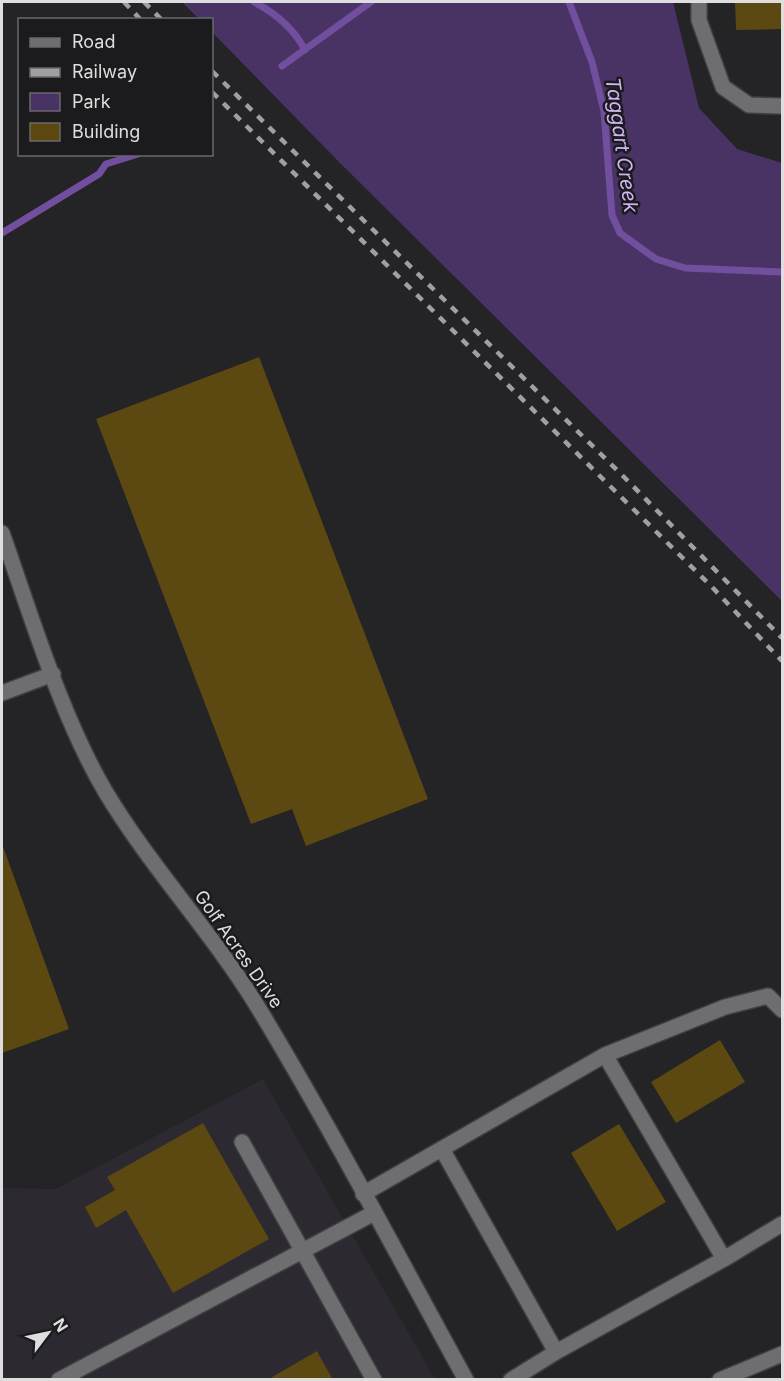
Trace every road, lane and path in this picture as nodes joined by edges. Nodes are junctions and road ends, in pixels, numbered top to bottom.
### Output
1 (699, 2) edge
2 (783, 106) edge
3 (2, 533) edge
4 (53, 674) junction
5 (2, 693) edge
6 (783, 1010) edge
7 (605, 1055) junction
8 (242, 1142) dead end
9 (442, 1149) junction
10 (363, 1194) junction
11 (374, 1213) junction
12 (783, 1224) edge
13 (304, 1251) junction
14 (724, 1259) junction
15 (556, 1352) junction
16 (783, 1354) edge
17 (59, 1380) edge
18 (374, 1380) edge
19 (466, 1380) edge
20 (511, 1380) edge
21 (720, 1380) edge

1 - 2 street
3 - 4 street, Golf Acres Drive
4 - 5 street
4 - 10 street, Golf Acres Drive
6 - 7 street
7 - 9 street
7 - 14 street
8 - 13 street
9 - 10 street
9 - 15 street
10 - 11 street, Golf Acres Drive
11 - 13 street
11 - 19 street, Golf Acres Drive
12 - 14 street
13 - 17 street
13 - 18 street
14 - 15 street
15 - 20 street
16 - 21 street

